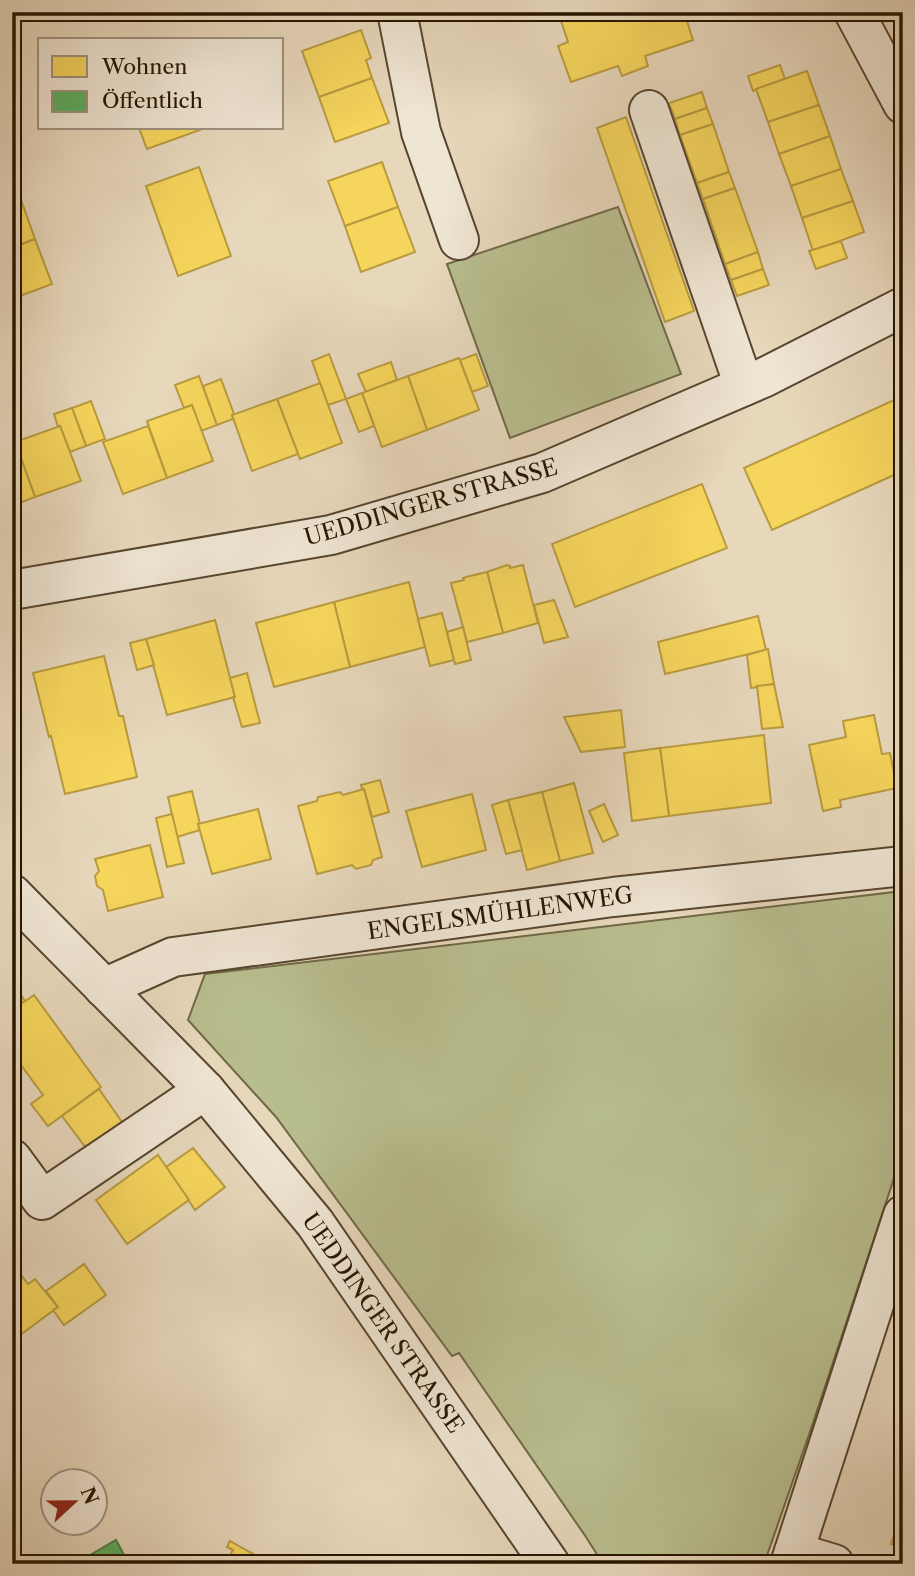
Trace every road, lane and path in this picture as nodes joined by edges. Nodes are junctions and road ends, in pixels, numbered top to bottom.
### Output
1 (397, 12) edge
2 (855, 12) edge
3 (903, 104) edge
4 (649, 110) dead end
5 (459, 240) dead end
6 (903, 307) edge
7 (744, 386) junction
8 (12, 590) edge
9 (903, 866) edge
10 (12, 894) edge
11 (104, 988) junction
12 (205, 1090) junction
13 (12, 1159) edge
14 (903, 1215) edge
15 (792, 1558) edge
16 (550, 1564) edge
17 (834, 1564) edge

1 - 5 street
2 - 3 street
4 - 7 street
6 - 7 street, UEDDINGER STRASSE
7 - 8 street, UEDDINGER STRASSE
9 - 11 street, ENGELSMÜHLENWEG
10 - 11 street, UEDDINGER STRASSE
11 - 12 street, UEDDINGER STRASSE
12 - 13 street
12 - 16 street, UEDDINGER STRASSE
14 - 15 street
15 - 17 street

